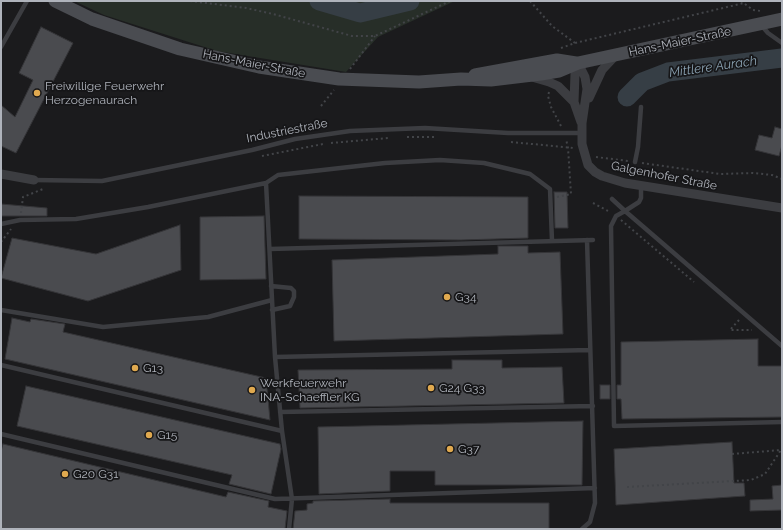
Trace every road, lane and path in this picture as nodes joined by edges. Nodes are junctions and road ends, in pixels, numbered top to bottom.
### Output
1 (27, 1) edge
2 (55, 1) edge
3 (190, 1) edge
4 (450, 1) edge
5 (530, 1) edge
6 (741, 1) edge
7 (744, 3) junction
8 (753, 10) dead end
9 (782, 19) edge
10 (761, 24) junction
11 (782, 43) edge
12 (1, 47) edge
13 (616, 55) junction
14 (578, 63) junction
15 (528, 76) junction
16 (461, 79) junction
17 (551, 88) dead end
18 (574, 102) junction
19 (586, 105) junction
20 (641, 107) dead end
21 (582, 128) junction
22 (564, 133) junction
23 (405, 137) dead end
24 (437, 137) dead end
25 (390, 138) dead end
26 (507, 141) dead end
27 (568, 148) junction
28 (257, 157) dead end
29 (603, 158) dead end
30 (635, 162) junction
31 (1, 174) edge
32 (782, 179) edge
33 (34, 180) junction
34 (266, 183) junction
35 (641, 186) junction
36 (43, 189) junction
37 (50, 189) dead end
38 (567, 196) dead end
39 (612, 200) dead end
40 (593, 203) dead end
41 (782, 208) edge
42 (625, 211) junction
43 (616, 216) junction
44 (20, 220) junction
45 (1, 224) edge
46 (587, 240) junction
47 (594, 240) dead end
48 (552, 241) junction
49 (270, 249) junction
50 (698, 285) dead end
51 (271, 286) junction
52 (272, 300) junction
53 (1, 310) edge
54 (272, 310) junction
55 (734, 315) dead end
56 (745, 325) dead end
57 (751, 330) junction
58 (767, 331) junction
59 (782, 346) edge
60 (590, 350) junction
61 (275, 357) junction
62 (1, 365) edge
63 (593, 406) junction
64 (280, 412) junction
65 (782, 422) edge
66 (282, 431) junction
67 (1, 434) edge
68 (781, 450) edge
69 (732, 454) dead end
70 (627, 487) dead end
71 (595, 488) junction
72 (292, 499) junction
73 (289, 529) edge
74 (582, 529) edge

1 - 12 lane
2 - 16 street, Hans-Maier-Straße
3 - 4 path
5 - 7 path
6 - 7 path
7 - 8 path
9 - 10 street, Hans-Maier-Straße
10 - 11 lane
10 - 13 street, Hans-Maier-Straße
13 - 14 street, Hans-Maier-Straße
13 - 19 street, Galgenhofer Straße
14 - 15 street, Hans-Maier-Straße
14 - 16 street, Hans-Maier-Straße
14 - 18 street, Galgenhofer Straße
14 - 19 street, Galgenhofer Straße
15 - 16 street, Hans-Maier-Straße
15 - 18 street, Galgenhofer Straße
17 - 22 path
18 - 21 street, Galgenhofer Straße
19 - 21 street, Galgenhofer Straße
20 - 30 lane
21 - 22 lane, Industriestraße
21 - 35 street, Galgenhofer Straße
22 - 27 path
22 - 33 lane, Industriestraße
23 - 24 path
25 - 28 path
26 - 27 path
27 - 38 path
29 - 30 path
30 - 32 path
31 - 33 street, Industriestraße
33 - 36 path
34 - 44 lane
34 - 48 lane
34 - 49 lane
35 - 41 street, Galgenhofer Straße
35 - 42 lane
36 - 37 path
36 - 44 path
39 - 42 lane
40 - 43 path
42 - 43 lane
42 - 58 lane
43 - 50 path
43 - 65 lane
44 - 45 lane
46 - 47 lane
46 - 48 lane
46 - 60 lane
48 - 49 lane
49 - 51 lane
51 - 52 lane
51 - 54 lane
52 - 53 lane
52 - 54 lane
54 - 61 lane
55 - 57 path
56 - 57 path
57 - 58 path
58 - 59 lane
60 - 61 lane
60 - 63 lane
61 - 64 lane
62 - 66 lane
63 - 64 lane
63 - 71 lane
64 - 66 lane
66 - 72 lane
67 - 72 lane
68 - 69 path
68 - 70 path
71 - 72 lane
71 - 74 lane
72 - 73 lane

